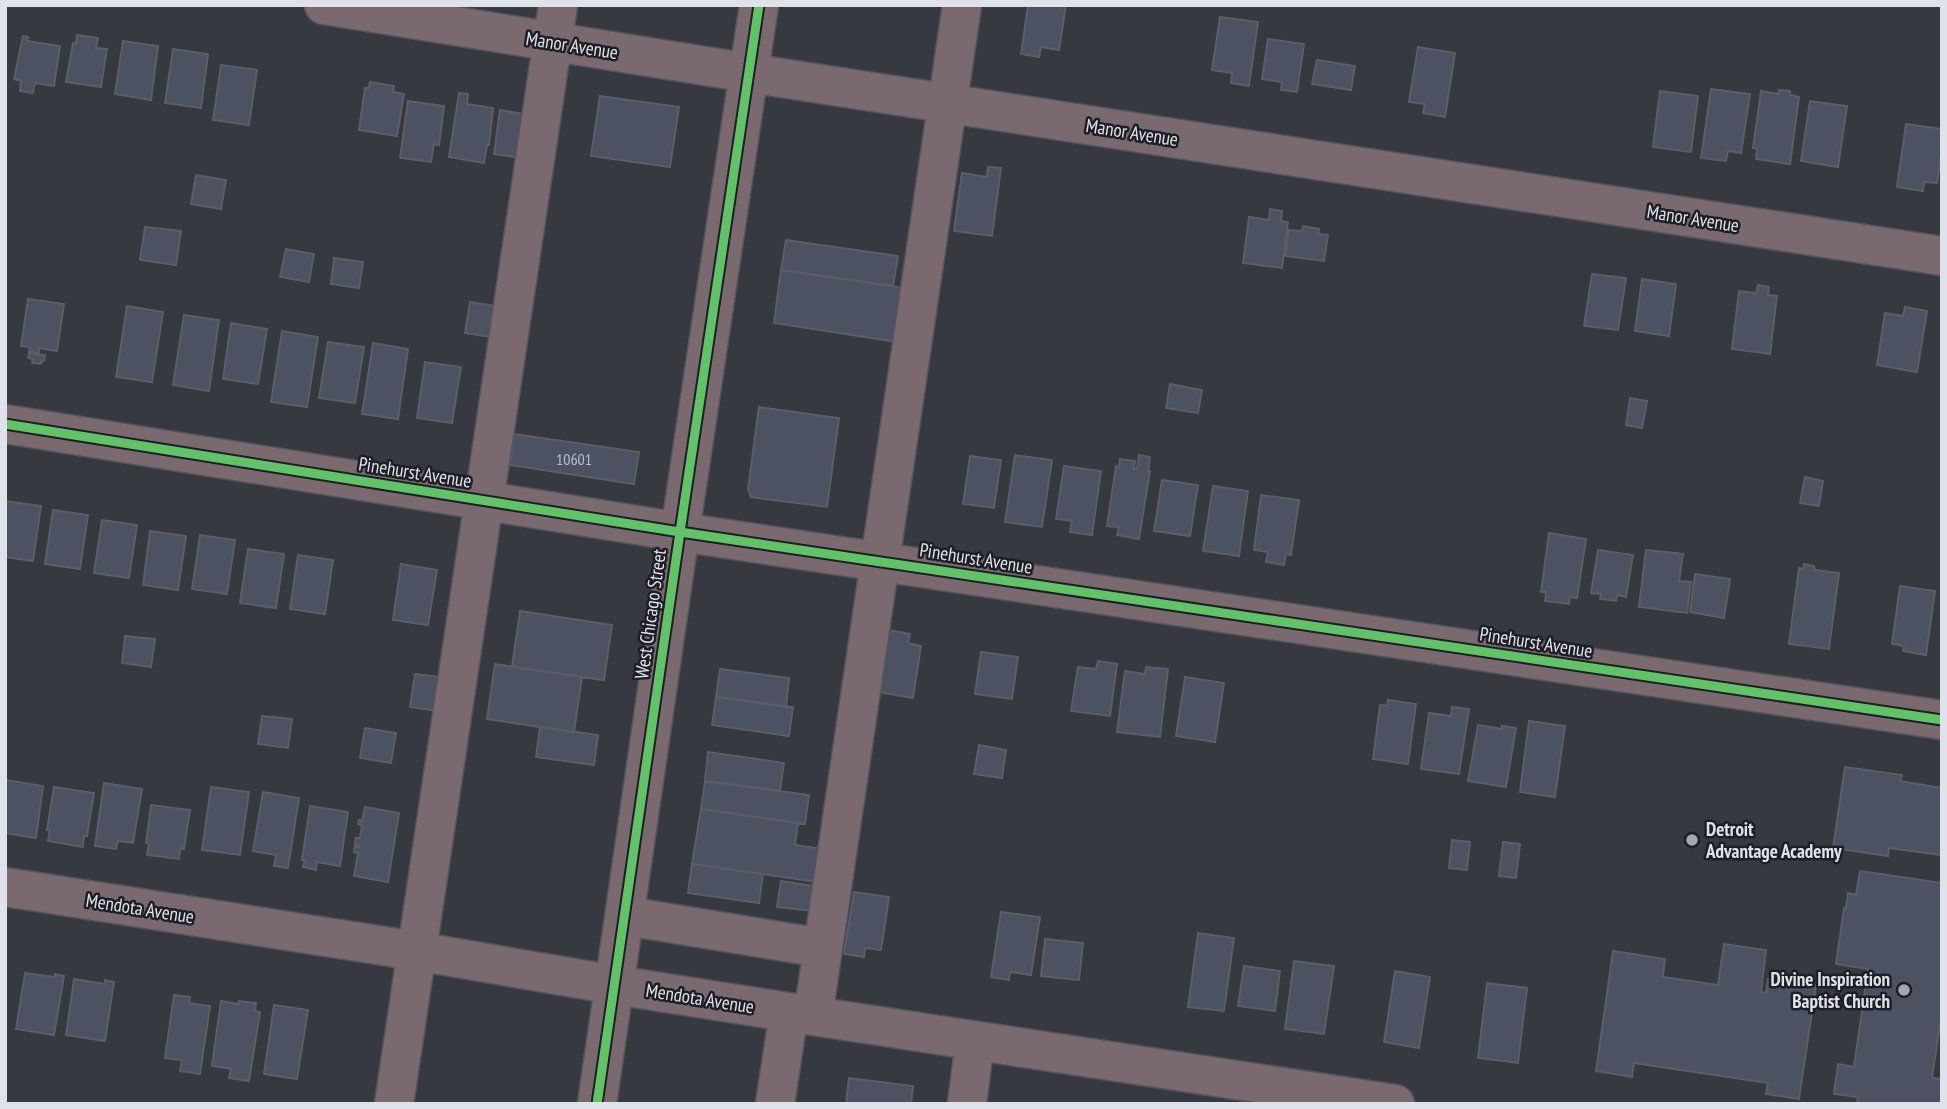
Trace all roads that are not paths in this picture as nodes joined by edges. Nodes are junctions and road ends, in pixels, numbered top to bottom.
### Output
1 (324, 5) edge
2 (760, 5) edge
3 (962, 5) edge
4 (555, 23) edge
5 (749, 73) junction
6 (947, 104) junction
7 (1942, 256) edge
8 (5, 424) edge
9 (484, 501) junction
10 (680, 532) junction
11 (880, 561) junction
12 (1942, 720) edge
13 (5, 887) edge
14 (626, 916) junction
15 (822, 948) junction
16 (416, 951) junction
17 (615, 985) junction
18 (801, 1014) junction
19 (975, 1041) junction
20 (1337, 1100) edge
21 (394, 1104) edge
22 (597, 1104) edge
23 (775, 1104) edge
24 (967, 1104) edge
25 (1395, 1104) edge

1 - 4 street, Manor Avenue
2 - 5 street, West Chicago Street
3 - 6 street
4 - 5 street, Manor Avenue
4 - 9 street
5 - 6 street, Manor Avenue
5 - 10 street, West Chicago Street
6 - 7 street, Manor Avenue
6 - 11 street
8 - 9 street, Pinehurst Avenue
9 - 10 street, Pinehurst Avenue
9 - 16 street
10 - 11 street, Pinehurst Avenue
10 - 14 street, West Chicago Street
11 - 12 street, Pinehurst Avenue
11 - 15 street
13 - 16 street, Mendota Avenue
14 - 15 street
14 - 17 street, West Chicago Street
15 - 18 street
16 - 17 street, Mendota Avenue
16 - 21 street
17 - 18 street, Mendota Avenue
17 - 22 street, West Chicago Street
18 - 19 street, Mendota Avenue
18 - 23 street
19 - 20 street, Mendota Avenue
19 - 24 street
20 - 25 street, Mendota Avenue

